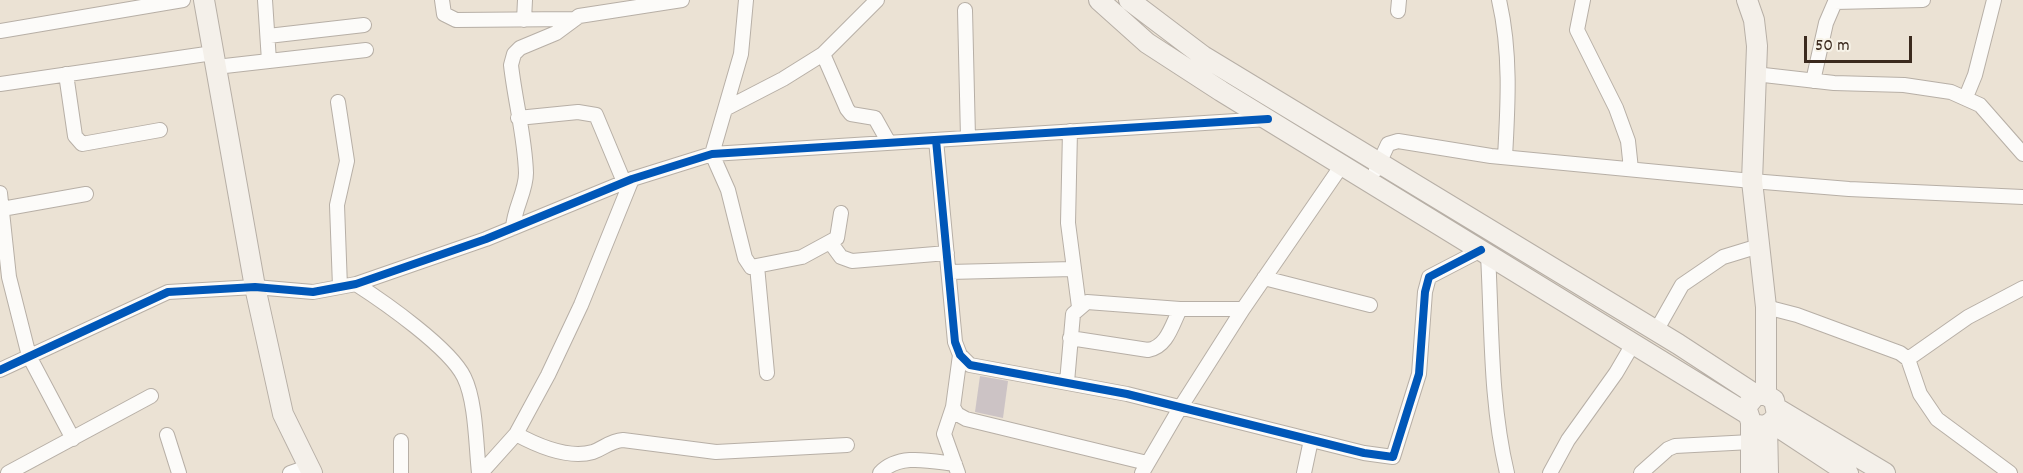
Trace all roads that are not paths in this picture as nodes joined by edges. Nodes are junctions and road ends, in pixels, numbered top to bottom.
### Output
1 (183, 0) edge
2 (204, 0) edge
3 (265, 0) edge
4 (442, 0) edge
5 (525, 0) edge
6 (682, 0) edge
7 (746, 0) edge
8 (877, 0) edge
9 (1099, 0) edge
10 (1129, 0) edge
11 (1499, 0) edge
12 (1583, 0) edge
13 (1748, 0) edge
14 (1923, 0) edge
15 (1994, 0) edge
16 (965, 10) dead end
17 (573, 19) junction
18 (524, 20) junction
19 (364, 25) dead end
20 (0, 31) edge
21 (268, 36) junction
22 (366, 50) dead end
23 (823, 54) junction
24 (215, 60) junction
25 (269, 61) junction
26 (66, 74) junction
27 (1755, 74) junction
28 (1813, 81) junction
29 (0, 84) edge
30 (1966, 97) junction
31 (338, 102) dead end
32 (725, 109) junction
33 (518, 118) junction
34 (1268, 119) junction
35 (159, 130) dead end
36 (1070, 131) junction
37 (968, 138) junction
38 (936, 140) junction
39 (889, 143) junction
40 (712, 154) junction
41 (2023, 154) edge
42 (1505, 157) junction
43 (1379, 164) junction
44 (1342, 165) junction
45 (1631, 169) junction
46 (628, 181) junction
47 (1752, 181) junction
48 (1370, 182) junction
49 (86, 194) dead end
50 (2023, 197) edge
51 (1, 199) edge
52 (842, 213) dead end
53 (513, 228) junction
54 (830, 242) junction
55 (1759, 246) junction
56 (947, 253) junction
57 (1484, 253) junction
58 (4, 257) edge
59 (757, 266) junction
60 (1074, 269) junction
61 (948, 272) junction
62 (1264, 279) junction
63 (356, 284) junction
64 (255, 287) junction
65 (340, 287) junction
66 (2023, 288) edge
67 (1370, 305) dead end
68 (1079, 307) junction
69 (1766, 307) junction
70 (1180, 309) junction
71 (1243, 309) junction
72 (1656, 331) junction
73 (1070, 338) junction
74 (1633, 344) junction
75 (960, 355) junction
76 (28, 356) junction
77 (1908, 359) junction
78 (0, 370) edge
79 (767, 373) dead end
80 (1067, 382) junction
81 (151, 396) dead end
82 (953, 407) junction
83 (1180, 408) junction
84 (1762, 412) junction
85 (516, 434) junction
86 (168, 435) dead end
87 (73, 439) junction
88 (1311, 440) junction
89 (401, 441) dead end
90 (1751, 442) junction
91 (848, 445) dead end
92 (1145, 468) edge
93 (959, 470) edge
94 (303, 471) edge
95 (8, 473) edge
96 (179, 473) edge
97 (401, 473) edge
98 (480, 473) edge
99 (880, 473) edge
100 (1304, 473) edge
101 (1507, 473) edge
102 (1550, 473) edge
103 (1641, 473) edge
104 (1751, 473) edge
105 (1768, 473) edge
106 (1848, 473) edge
107 (1885, 473) edge
108 (2010, 473) edge

1 - 20 street
2 - 24 street
3 - 21 street
4 - 18 street
5 - 18 street
6 - 17 street
7 - 32 street
8 - 23 street
9 - 34 street
10 - 43 street
11 - 42 street
12 - 45 street
13 - 27 street
14 - 28 street
15 - 30 street
16 - 37 street
17 - 18 street
17 - 33 street
19 - 21 street
21 - 25 street
22 - 25 street
23 - 32 street
23 - 39 street
24 - 25 street
24 - 26 street
24 - 64 street
26 - 29 street
26 - 35 street
27 - 28 street
27 - 47 street
28 - 30 street
30 - 41 street
31 - 65 street
32 - 40 street
33 - 46 street
33 - 53 street
34 - 36 street
34 - 44 street
36 - 37 street
36 - 60 street
37 - 38 street
38 - 39 street
38 - 56 street
39 - 40 street
40 - 46 street
40 - 59 street
42 - 43 street
42 - 45 street
43 - 48 street
43 - 72 street
44 - 48 street
44 - 62 street
45 - 47 street
46 - 53 street
46 - 85 street
47 - 50 street
47 - 55 street
48 - 57 street
49 - 51 street
51 - 58 street
52 - 54 street
53 - 63 street
54 - 56 street
54 - 59 street
55 - 69 street
55 - 72 street
56 - 61 street
57 - 74 street
57 - 88 street
57 - 101 street
58 - 76 street
59 - 79 street
60 - 61 street
60 - 68 street
61 - 75 street
62 - 67 street
62 - 71 street
63 - 65 street
63 - 98 street
64 - 65 street
64 - 76 street
64 - 94 street
66 - 77 street
68 - 70 street
68 - 73 street
69 - 77 street
69 - 84 street
70 - 71 street
70 - 73 street
71 - 83 street
72 - 84 street
73 - 80 street
74 - 84 street
74 - 102 street
75 - 80 street
75 - 82 street
76 - 78 street
76 - 87 street
77 - 108 street
80 - 83 street
81 - 87 street
82 - 92 street
82 - 93 street
83 - 88 street
83 - 92 street
84 - 90 street
84 - 105 street
84 - 106 street
84 - 107 street
85 - 91 street
85 - 98 street
86 - 96 street
87 - 95 street
88 - 100 street
89 - 97 street
90 - 103 street
90 - 104 street
93 - 99 street

